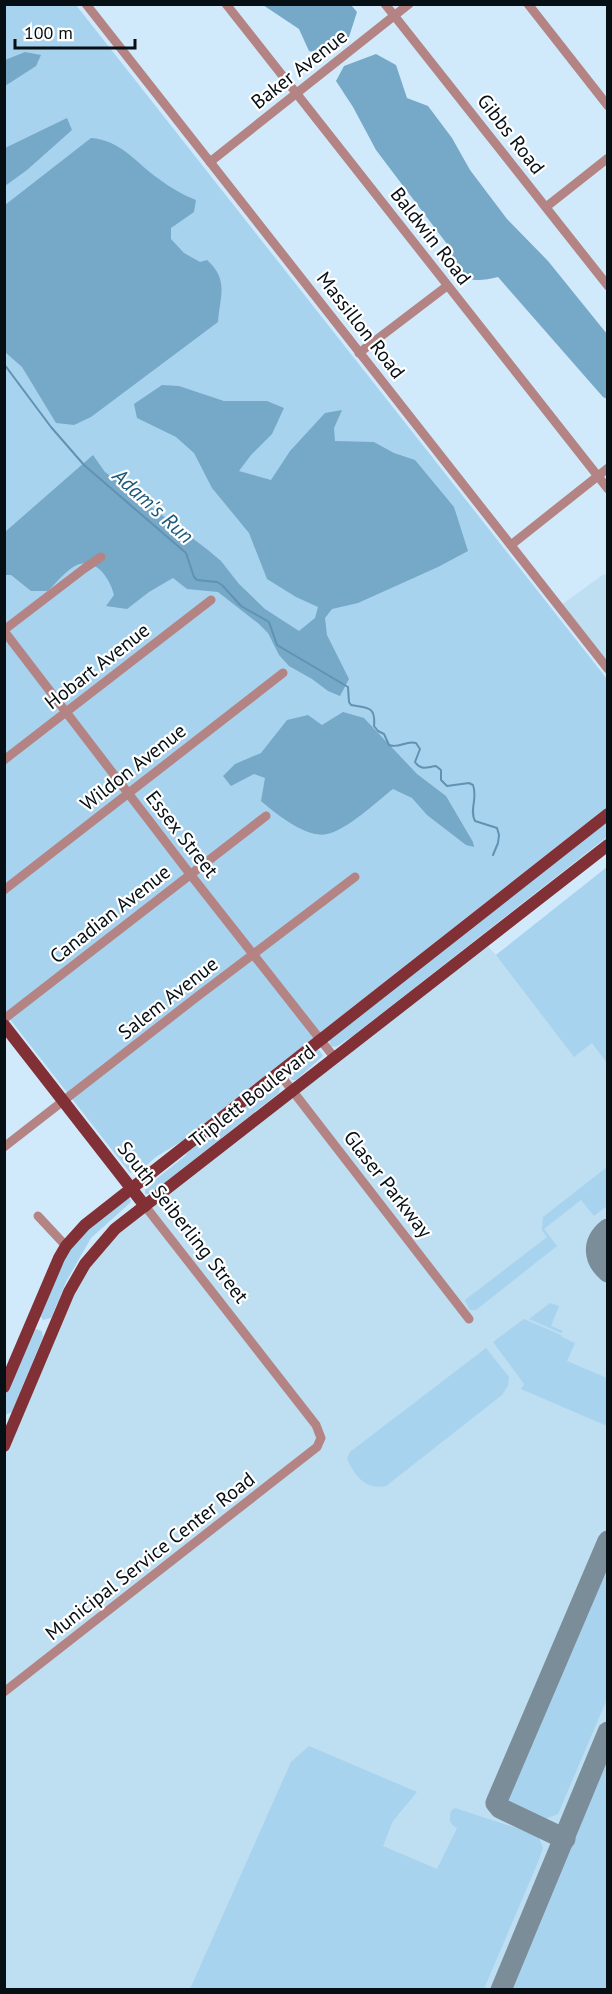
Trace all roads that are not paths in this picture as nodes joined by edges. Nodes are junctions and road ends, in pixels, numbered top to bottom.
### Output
1 (86, 4) edge
2 (226, 4) edge
3 (386, 4) edge
4 (410, 4) edge
5 (528, 4) edge
6 (394, 16) junction
7 (296, 94) junction
8 (608, 106) edge
9 (608, 158) edge
10 (210, 162) junction
11 (546, 207) junction
12 (447, 286) junction
13 (608, 286) edge
14 (360, 352) junction
15 (608, 468) edge
16 (597, 476) junction
17 (608, 489) edge
18 (511, 545) junction
19 (101, 557) dead end
20 (211, 600) dead end
21 (4, 631) edge
22 (608, 669) edge
23 (283, 673) dead end
24 (66, 713) junction
25 (4, 760) edge
26 (128, 793) junction
27 (608, 814) edge
28 (266, 816) dead end
29 (608, 845) edge
30 (190, 874) junction
31 (355, 878) dead end
32 (4, 890) edge
33 (254, 956) junction
34 (4, 1019) edge
35 (4, 1025) edge
36 (320, 1040) junction
37 (334, 1057) junction
38 (278, 1072) junction
39 (292, 1090) junction
40 (65, 1102) junction
41 (4, 1147) edge
42 (131, 1187) junction
43 (145, 1206) junction
44 (38, 1216) dead end
45 (66, 1246) junction
46 (469, 1319) dead end
47 (4, 1387) edge
48 (8, 1425) edge
49 (4, 1446) edge
50 (317, 1447) joint
51 (4, 1692) edge

1 - 10 street, Massillon Road
2 - 7 street, Baldwin Road
3 - 6 street, Gibbs Road
4 - 6 street, Baker Avenue
5 - 8 street
6 - 7 street, Baker Avenue
6 - 11 street, Gibbs Road
7 - 10 street, Baker Avenue
7 - 12 street, Baldwin Road
9 - 11 street
10 - 14 street, Massillon Road
11 - 13 street, Gibbs Road
12 - 14 street
12 - 16 street, Baldwin Road
14 - 18 street, Massillon Road
15 - 16 street
16 - 17 street, Baldwin Road
16 - 18 street
18 - 22 street, Massillon Road
19 - 21 street
20 - 24 street, Hobart Avenue
21 - 24 street, Essex Street
23 - 26 street, Wildon Avenue
24 - 25 street, Hobart Avenue
24 - 26 street, Essex Street
26 - 30 street, Essex Street
26 - 32 street, Wildon Avenue
27 - 36 main road, Triplett Boulevard
28 - 30 street, Canadian Avenue
29 - 37 main road, Triplett Boulevard
30 - 33 street, Essex Street
30 - 34 street, Canadian Avenue
31 - 33 street, Salem Avenue
33 - 36 street, Essex Street
33 - 40 street, Salem Avenue
35 - 40 main road, South Seiberling Street
36 - 37 street, Essex Street
36 - 38 main road, Triplett Boulevard
37 - 39 main road, Triplett Boulevard
38 - 39 street, Glaser Parkway
38 - 42 main road, Triplett Boulevard
39 - 43 main road, Triplett Boulevard
39 - 46 street, Glaser Parkway
40 - 41 street, Salem Avenue
40 - 42 main road, South Seiberling Street
42 - 43 main road, South Seiberling Street
42 - 45 main road, Triplett Boulevard
43 - 48 main road, Triplett Boulevard
43 - 50 street, South Seiberling Street
44 - 45 street
45 - 47 main road, Triplett Boulevard
48 - 49 main road, Triplett Boulevard
50 - 51 street, Municipal Service Center Road

